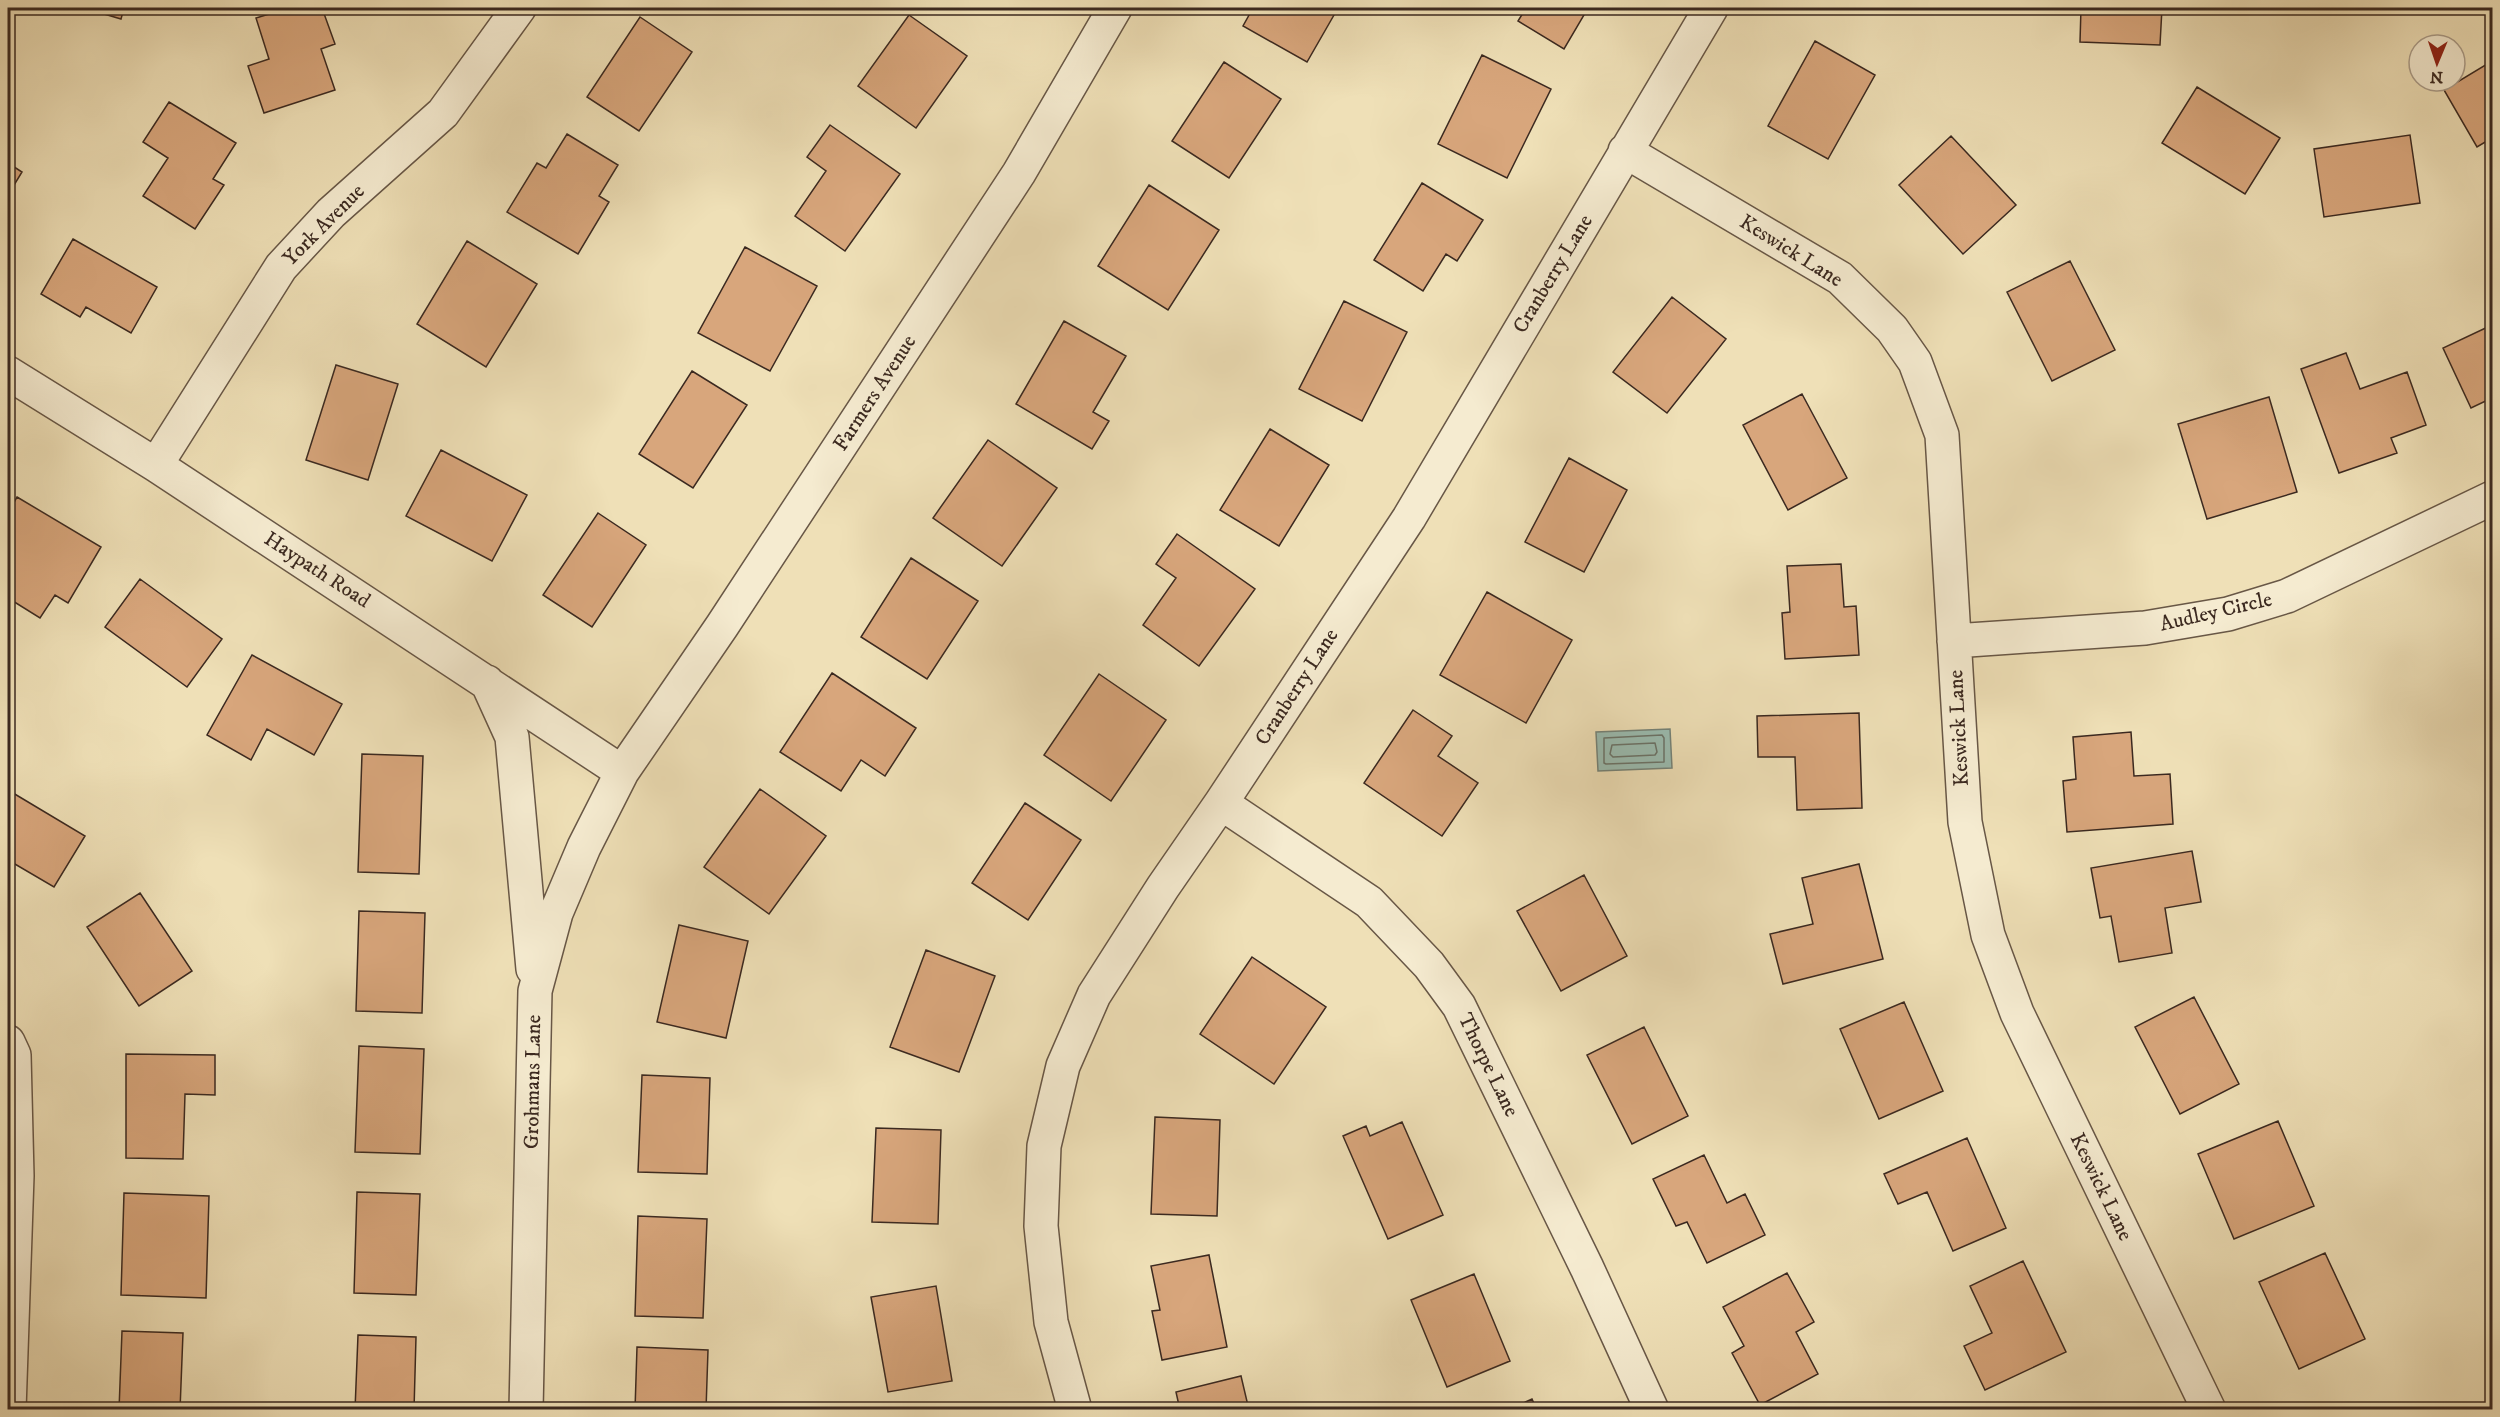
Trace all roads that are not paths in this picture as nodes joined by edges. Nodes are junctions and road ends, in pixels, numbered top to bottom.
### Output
1 (519, 8) edge
2 (1115, 8) edge
3 (1711, 8) edge
4 (1625, 151) junction
5 (8, 373) edge
6 (156, 465) junction
7 (2493, 498) edge
8 (1954, 641) junction
9 (486, 681) junction
10 (622, 772) junction
11 (1221, 803) junction
12 (535, 991) junction
13 (8, 1042) edge
14 (9, 1410) edge
15 (526, 1410) edge
16 (1075, 1410) edge
17 (1652, 1410) edge
18 (2209, 1410) edge

1 - 6 street, York Avenue
2 - 10 street, Farmers Avenue
3 - 4 street, Cranberry Lane
4 - 8 street, Keswick Lane
4 - 11 street, Cranberry Lane
5 - 6 street, Haypath Road
6 - 9 street, Haypath Road
7 - 8 street, Audley Circle
8 - 18 street, Keswick Lane
9 - 10 street, Haypath Road
9 - 12 street
10 - 12 street, Grohmans Lane
11 - 16 street, Cranberry Lane
11 - 17 street, Thorpe Lane
12 - 15 street, Grohmans Lane
13 - 14 street

